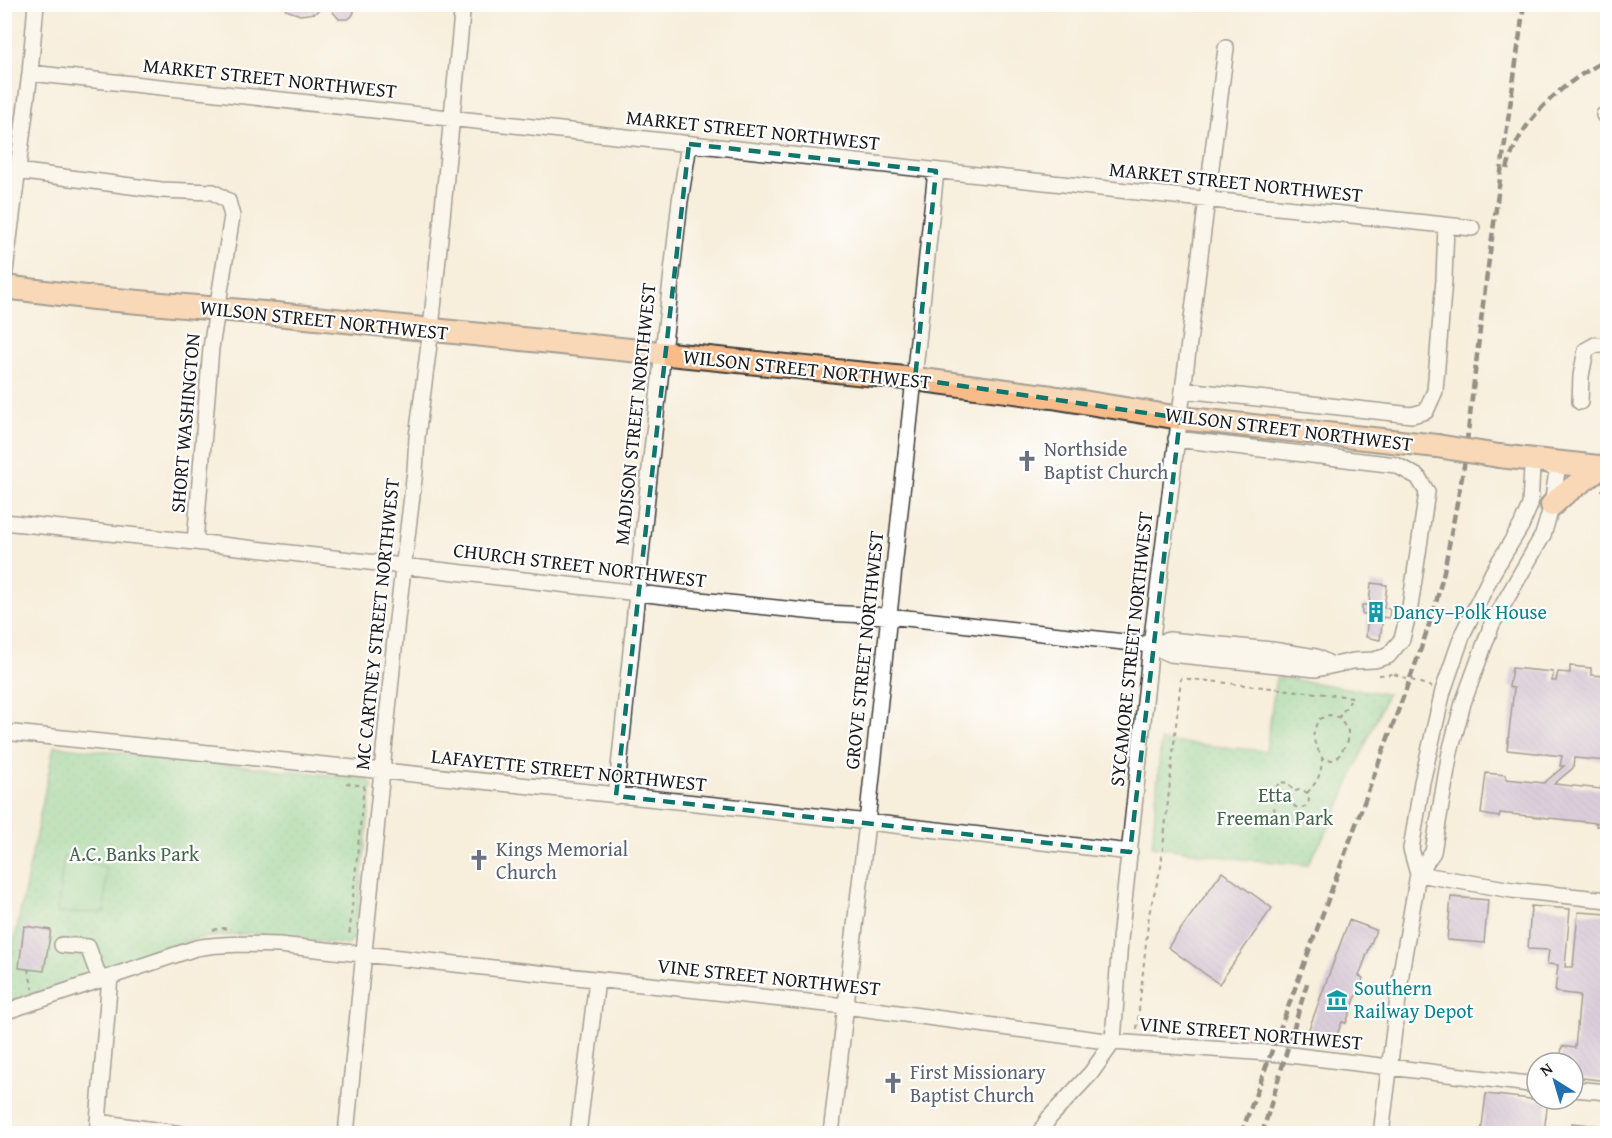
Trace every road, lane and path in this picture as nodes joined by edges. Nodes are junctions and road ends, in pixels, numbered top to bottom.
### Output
1 (36, 4) edge
2 (463, 4) edge
3 (1226, 48) dead end
4 (30, 73) junction
5 (452, 118) junction
6 (688, 144) junction
7 (16, 171) junction
8 (936, 171) junction
9 (1207, 200) junction
10 (1446, 226) junction
11 (1472, 228) dead end
12 (4, 279) edge
13 (4, 287) edge
14 (216, 309) junction
15 (431, 329) junction
16 (1608, 345) edge
17 (664, 355) junction
18 (915, 379) junction
19 (1184, 390) junction
20 (1580, 402) dead end
21 (1178, 429) junction
22 (1544, 460) junction
23 (1605, 468) edge
24 (1598, 490) dead end
25 (1608, 491) edge
26 (1552, 505) junction
27 (4, 522) edge
28 (195, 542) junction
29 (404, 565) junction
30 (637, 592) junction
31 (888, 616) junction
32 (1151, 645) junction
33 (1394, 674) dead end
34 (1432, 687) dead end
35 (1339, 717) junction
36 (4, 732) edge
37 (1322, 759) junction
38 (382, 772) junction
39 (337, 781) dead end
40 (1262, 788) dead end
41 (1294, 792) junction
42 (1307, 793) junction
43 (616, 796) junction
44 (1273, 796) junction
45 (1286, 819) dead end
46 (867, 823) junction
47 (1130, 852) junction
48 (1418, 874) junction
49 (1608, 900) edge
50 (232, 929) dead end
51 (211, 931) dead end
52 (349, 940) dead end
53 (62, 945) dead end
54 (365, 955) junction
55 (28, 969) dead end
56 (105, 978) junction
57 (597, 980) junction
58 (33, 993) dead end
59 (845, 1006) junction
60 (4, 1012) edge
61 (1113, 1042) junction
62 (1135, 1044) junction
63 (1389, 1068) junction
64 (1525, 1084) edge
65 (1585, 1090) edge
66 (1608, 1092) edge
67 (97, 1128) edge
68 (182, 1134) edge
69 (346, 1134) edge
70 (579, 1134) edge
71 (831, 1134) edge
72 (1039, 1134) edge
73 (1382, 1134) edge

1 - 4 street
2 - 5 street, MC CARTNEY STREET NORTHWEST
3 - 9 street, SYCAMORE STREET NORTHWEST
4 - 5 street, MARKET STREET NORTHWEST
4 - 7 street
5 - 6 street, MARKET STREET NORTHWEST
5 - 15 street, MC CARTNEY STREET NORTHWEST
6 - 8 street, MARKET STREET NORTHWEST
6 - 17 street, MADISON STREET NORTHWEST
7 - 12 street
7 - 14 street, SHORT WASHINGTON
8 - 9 street, MARKET STREET NORTHWEST
8 - 18 street, GROVE STREET NORTHWEST
9 - 10 street, MARKET STREET NORTHWEST
9 - 19 street, SYCAMORE STREET NORTHWEST
10 - 11 street, MARKET STREET NORTHWEST
10 - 19 street
13 - 14 highway, WILSON STREET NORTHWEST
14 - 15 highway, WILSON STREET NORTHWEST
14 - 28 street, SHORT WASHINGTON
15 - 17 highway, WILSON STREET NORTHWEST
15 - 29 street, MC CARTNEY STREET NORTHWEST
16 - 20 street
17 - 18 highway, WILSON STREET NORTHWEST
17 - 30 street, MADISON STREET NORTHWEST
18 - 21 highway, WILSON STREET NORTHWEST
18 - 31 street, GROVE STREET NORTHWEST
19 - 21 street, SYCAMORE STREET NORTHWEST
21 - 22 highway, WILSON STREET NORTHWEST, bridge
21 - 32 street, SYCAMORE STREET NORTHWEST
21 - 32 street, CHURCH STREET NORTHWEST
22 - 23 highway, WILSON STREET NORTHWEST
22 - 26 street
22 - 48 street
23 - 26 highway
24 - 25 path
26 - 48 street
27 - 28 street, CHURCH STREET NORTHWEST
28 - 29 street, CHURCH STREET NORTHWEST
29 - 30 street, CHURCH STREET NORTHWEST
29 - 38 street, MC CARTNEY STREET NORTHWEST
30 - 31 street, CHURCH STREET NORTHWEST
30 - 43 street, MADISON STREET NORTHWEST
31 - 32 street, CHURCH STREET NORTHWEST
31 - 46 street, GROVE STREET NORTHWEST
32 - 47 street, SYCAMORE STREET NORTHWEST
33 - 34 path, bridge
35 - 37 path
35 - 37 path
35 - 62 path
36 - 38 street, LAFAYETTE STREET NORTHWEST
37 - 42 path
38 - 43 street, LAFAYETTE STREET NORTHWEST
38 - 54 street, MC CARTNEY STREET NORTHWEST
39 - 52 path
40 - 44 path
41 - 42 path
41 - 42 path
41 - 44 path
43 - 46 street, LAFAYETTE STREET NORTHWEST
44 - 45 path
46 - 47 street, LAFAYETTE STREET NORTHWEST
46 - 59 street, GROVE STREET NORTHWEST
47 - 61 street, SYCAMORE STREET NORTHWEST
48 - 49 street
48 - 63 street
50 - 51 path
53 - 56 street
54 - 56 street, VINE STREET NORTHWEST
54 - 57 street, VINE STREET NORTHWEST
54 - 69 street, MC CARTNEY STREET NORTHWEST
55 - 58 path
56 - 60 street, VINE STREET NORTHWEST
56 - 67 street
57 - 59 street, VINE STREET NORTHWEST
57 - 70 street
59 - 61 street, VINE STREET NORTHWEST
59 - 71 street, GROVE STREET NORTHWEST
61 - 62 street, VINE STREET NORTHWEST
61 - 72 street
62 - 63 street, VINE STREET NORTHWEST
63 - 64 street, VINE STREET NORTHWEST
63 - 73 street
65 - 66 street
67 - 68 street

